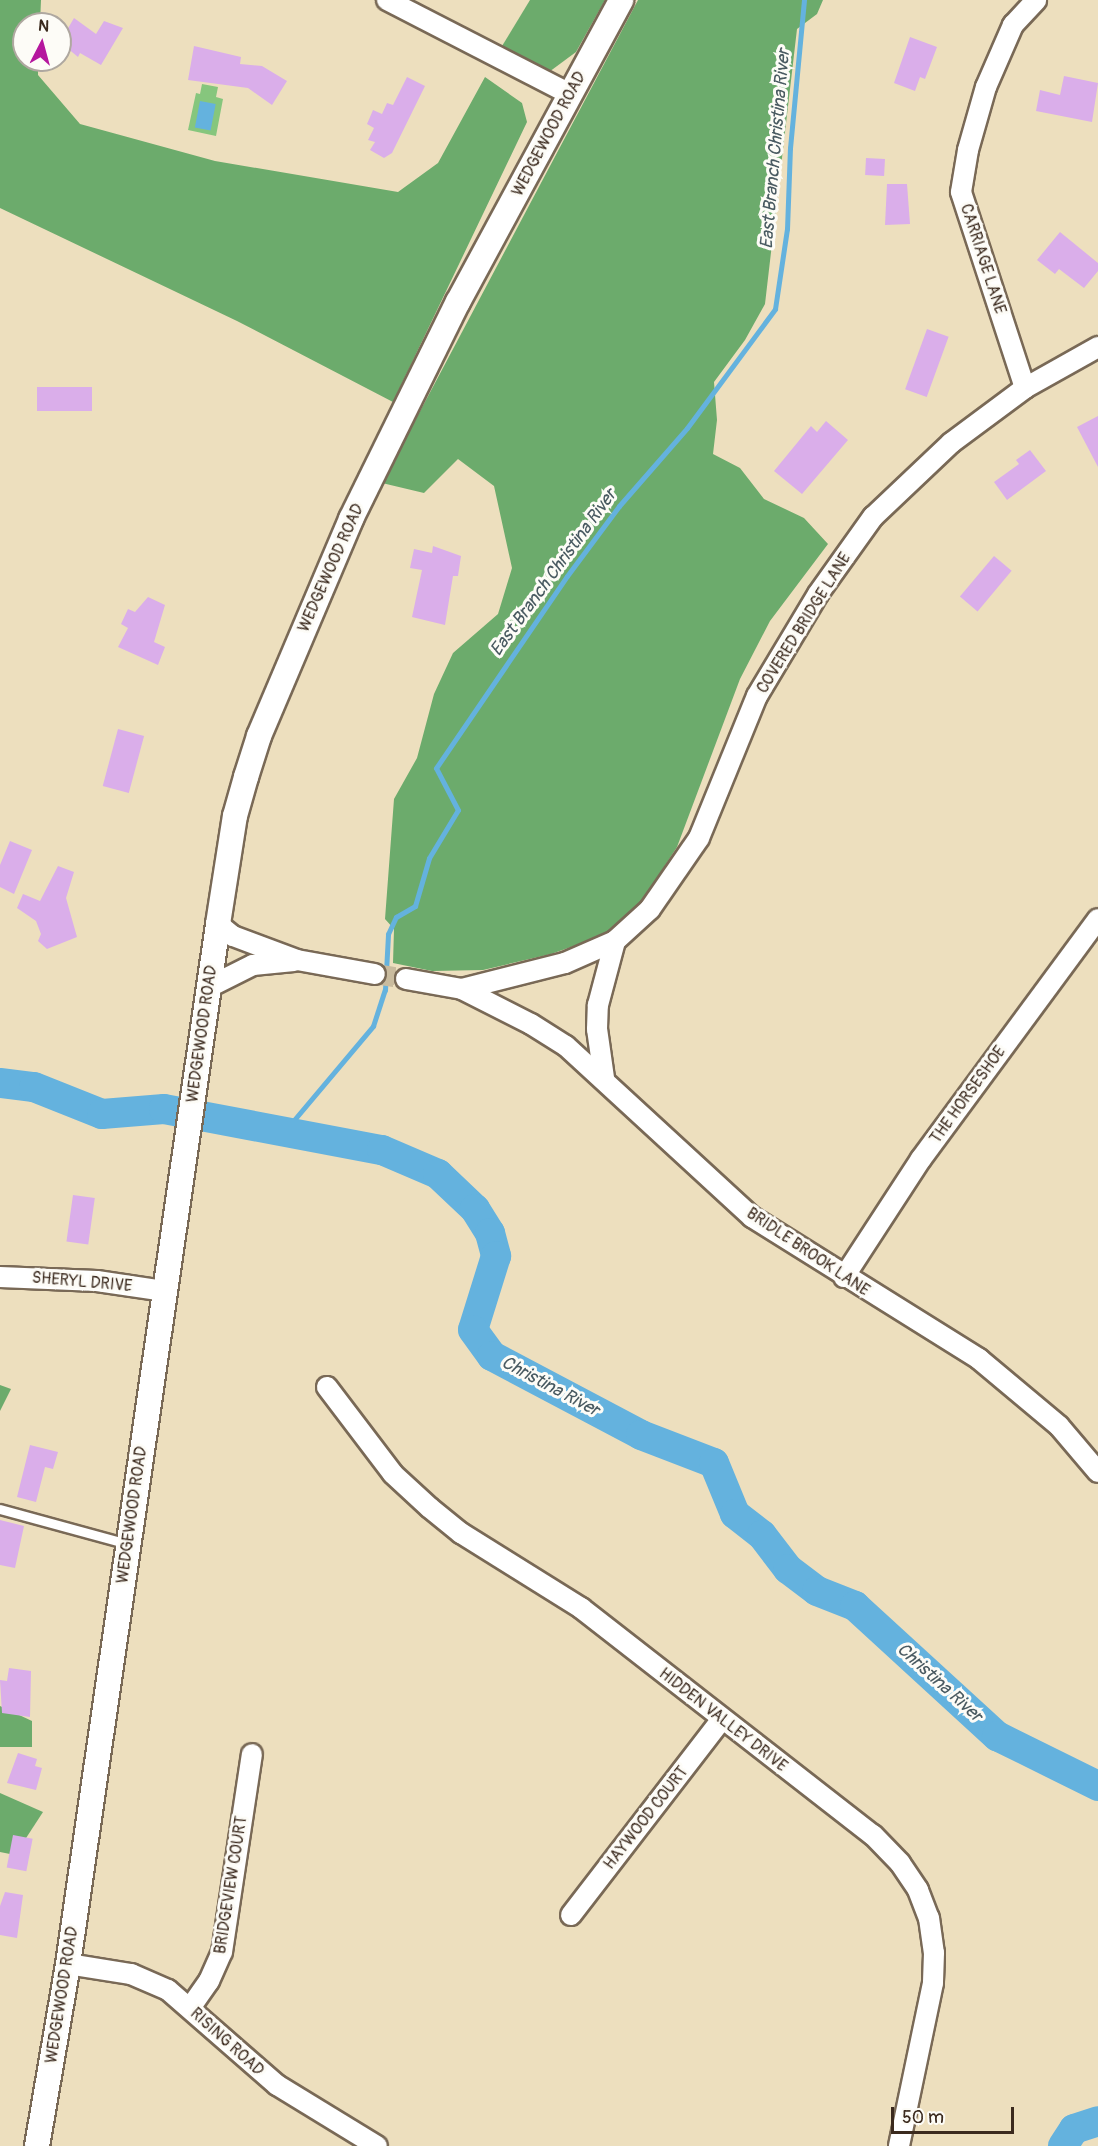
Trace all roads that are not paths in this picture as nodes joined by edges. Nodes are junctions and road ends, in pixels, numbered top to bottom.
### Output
1 (387, 0) edge
2 (621, 0) edge
3 (1036, 0) edge
4 (570, 94) junction
5 (1098, 346) edge
6 (1025, 388) junction
7 (1098, 919) edge
8 (218, 924) junction
9 (615, 941) junction
10 (297, 960) junction
11 (375, 974) tunnel mouth
12 (406, 979) tunnel mouth
13 (209, 987) junction
14 (462, 989) junction
15 (604, 1078) junction
16 (0, 1277) edge
17 (844, 1277) junction
18 (165, 1291) junction
19 (327, 1387) dead end
20 (1098, 1472) edge
21 (0, 1509) edge
22 (128, 1544) junction
23 (721, 1720) junction
24 (252, 1754) dead end
25 (572, 1915) dead end
26 (68, 1964) junction
27 (190, 2008) junction
28 (38, 2146) edge
29 (377, 2146) edge
30 (899, 2146) edge

1 - 4 street
2 - 4 street, WEDGEWOOD ROAD
3 - 6 street, CARRIAGE LANE
4 - 8 street, WEDGEWOOD ROAD
5 - 6 street, COVERED BRIDGE LANE
6 - 9 street, COVERED BRIDGE LANE
7 - 17 street, THE HORSESHOE
8 - 10 street
8 - 13 street, WEDGEWOOD ROAD
9 - 14 street, COVERED BRIDGE LANE
9 - 15 street
10 - 11 street
10 - 13 street
12 - 14 street, COVERED BRIDGE LANE
13 - 18 street, WEDGEWOOD ROAD
14 - 15 street, BRIDLE BROOK LANE
15 - 17 street, BRIDLE BROOK LANE
16 - 18 street, SHERYL DRIVE
17 - 20 street, BRIDLE BROOK LANE
18 - 22 street, WEDGEWOOD ROAD
19 - 23 street, HIDDEN VALLEY DRIVE
21 - 22 lane
22 - 26 street, WEDGEWOOD ROAD
23 - 25 street, HAYWOOD COURT
23 - 30 street, HIDDEN VALLEY DRIVE
24 - 27 street, BRIDGEVIEW COURT
26 - 27 street, RISING ROAD
26 - 28 street, WEDGEWOOD ROAD
27 - 29 street, RISING ROAD

